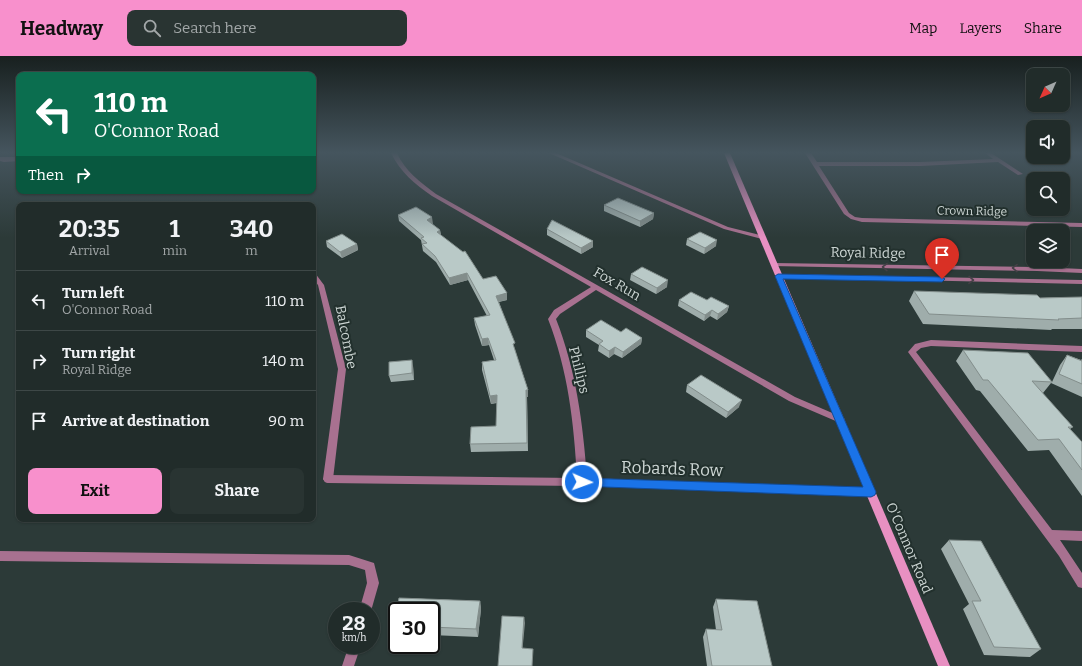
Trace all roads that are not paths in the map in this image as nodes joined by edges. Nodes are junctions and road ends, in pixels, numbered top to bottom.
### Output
1 (415, 181) edge
2 (618, 181) edge
3 (739, 181) edge
4 (826, 181) edge
5 (1082, 225) edge
6 (762, 237) junction
7 (774, 265) junction
8 (1082, 271) edge
9 (778, 276) junction
10 (316, 278) edge
11 (1082, 282) edge
12 (596, 287) junction
13 (1082, 349) edge
14 (841, 420) junction
15 (328, 479) joint
16 (582, 482) junction
17 (871, 492) junction
18 (1050, 535) junction
19 (1082, 536) edge
20 (0, 556) edge
21 (1082, 583) edge
22 (368, 602) edge
23 (352, 654) edge
24 (348, 666) edge
25 (944, 666) edge

1 - 12 street, Fox Run
2 - 6 street
3 - 6 main road, O'Connor Road
4 - 5 street, Crown Ridge
6 - 7 main road, O'Connor Road
8 -> 7 street, Royal Ridge
7 - 9 main road, O'Connor Road
9 -> 11 street, Royal Ridge
9 - 14 main road, O'Connor Road
10 - 15 street, Balcombe
12 - 14 street, Fox Run
12 - 16 street, Phillips
13 - 18 street
14 - 17 main road, O'Connor Road
15 - 16 street, Robards Row
16 - 17 street, Robards Row
17 - 25 main road, O'Connor Road
18 - 19 street
18 - 21 street
20 - 22 street
23 - 24 street

